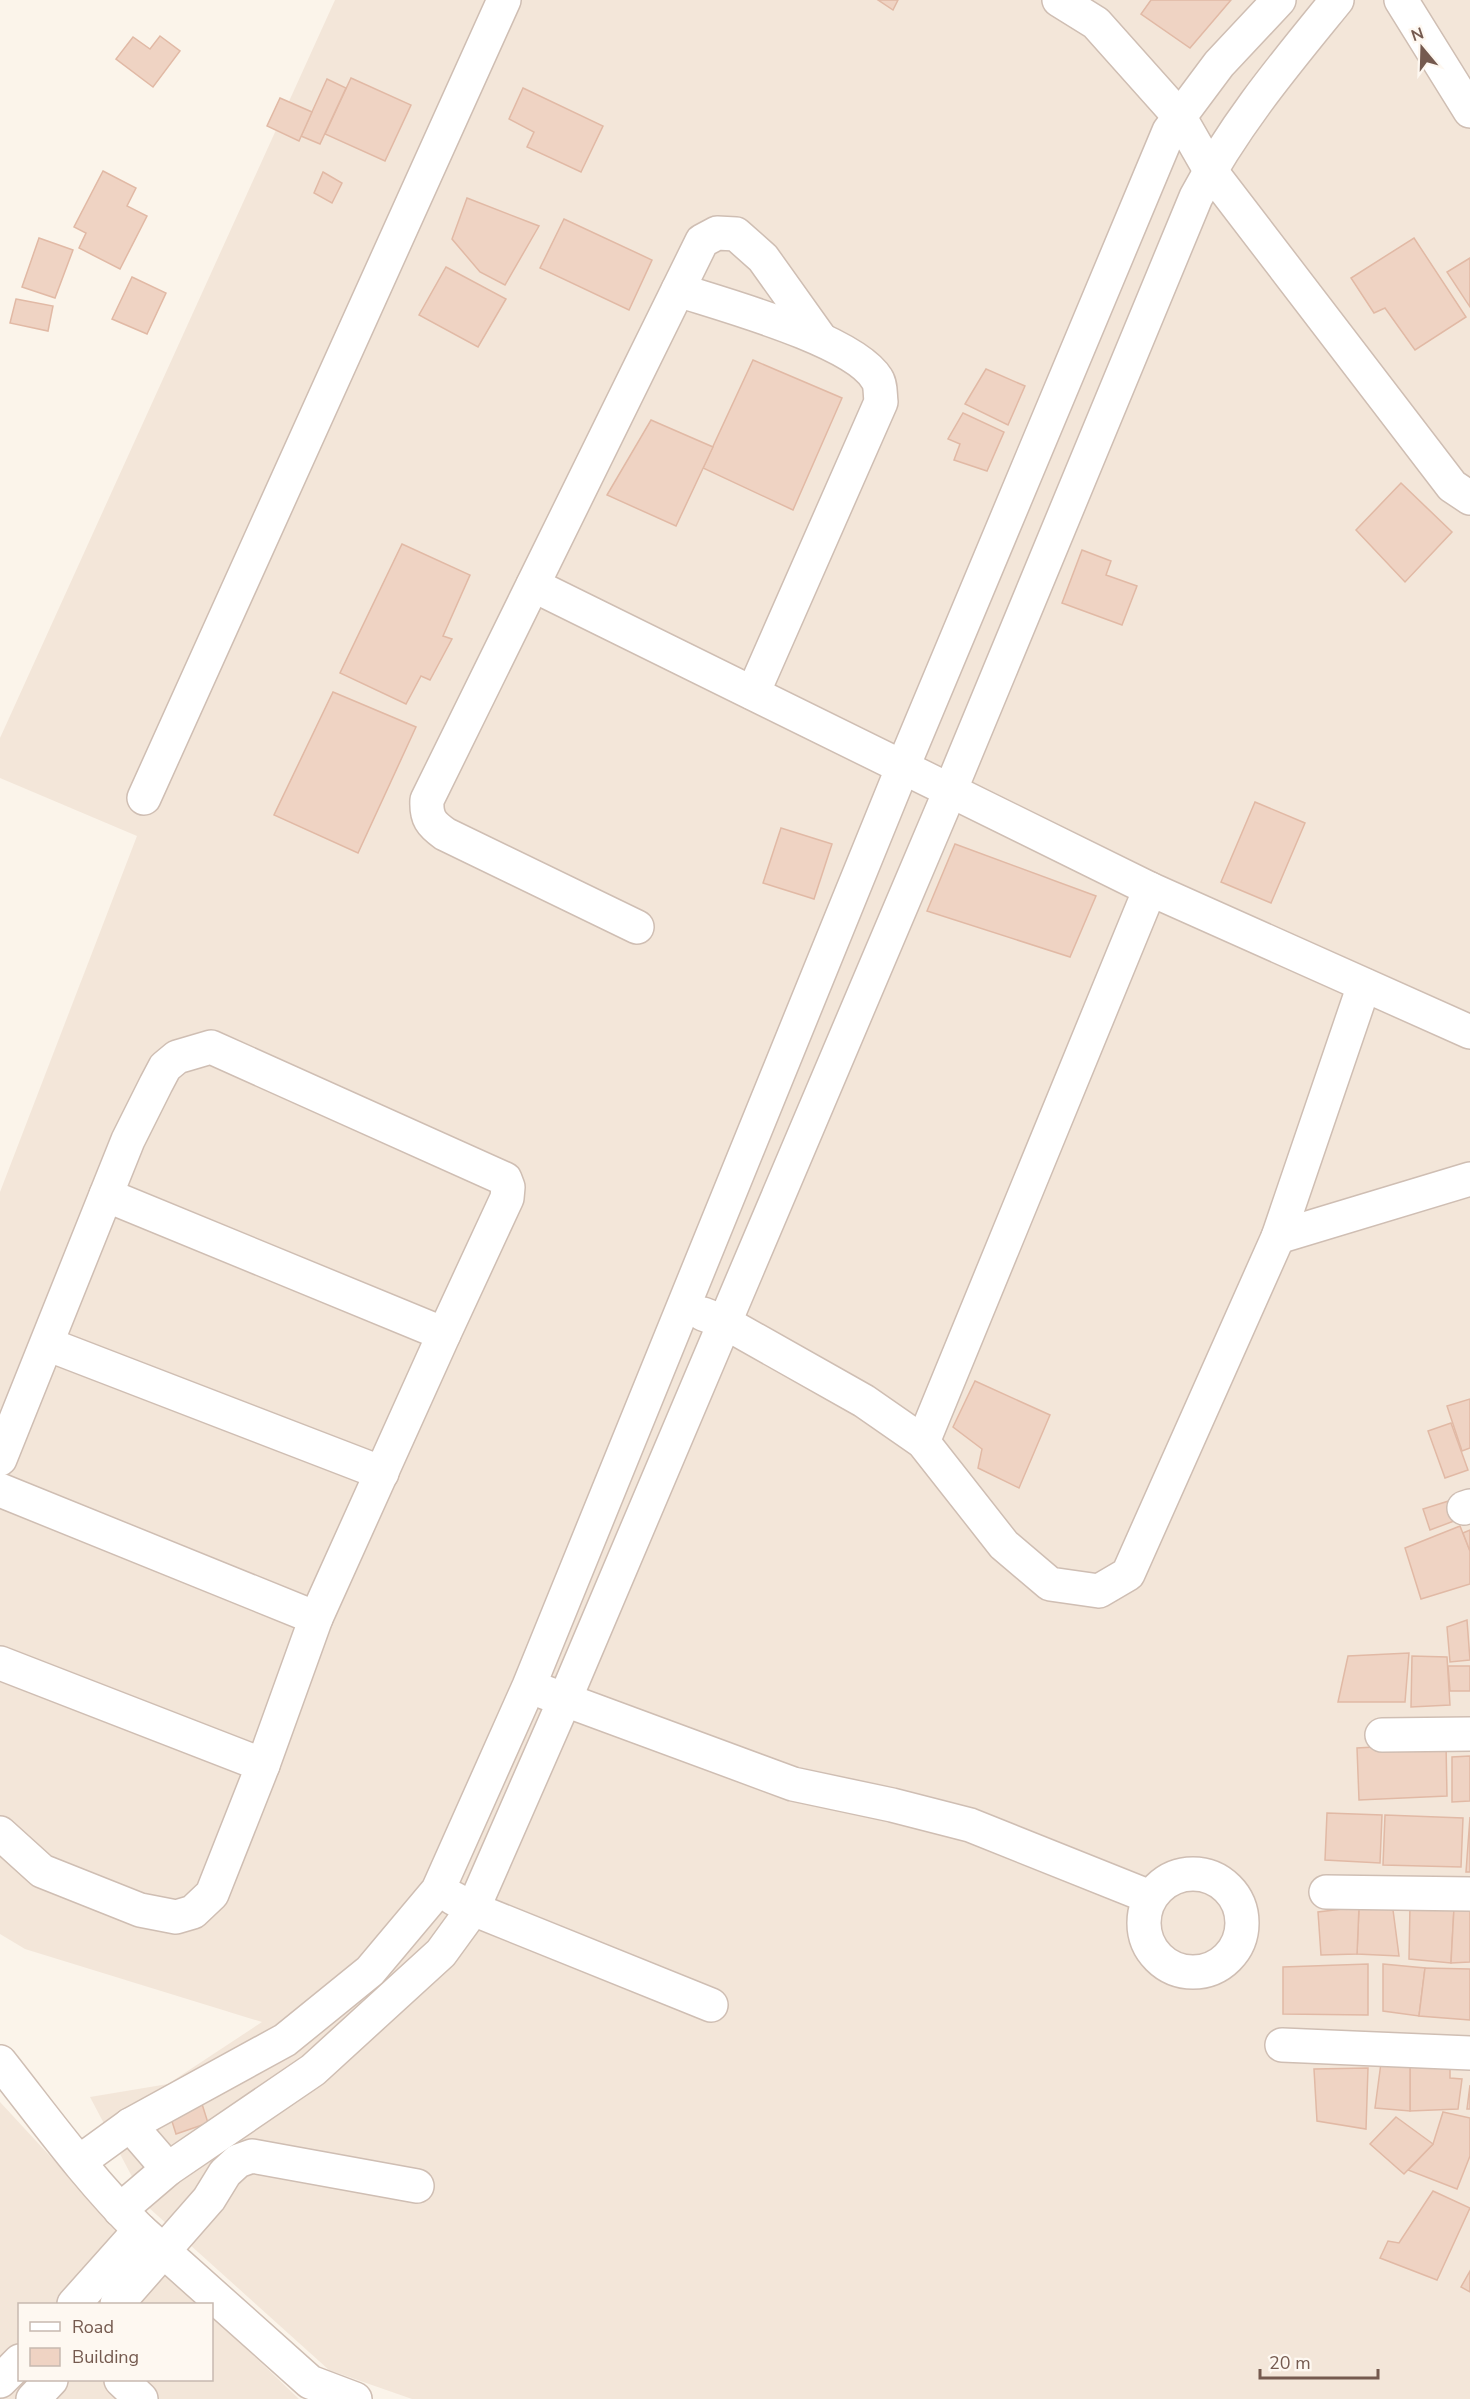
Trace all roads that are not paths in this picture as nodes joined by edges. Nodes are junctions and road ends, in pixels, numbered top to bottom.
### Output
1 (504, 0) edge
2 (1059, 0) edge
3 (1280, 0) edge
4 (1337, 0) edge
5 (1401, 0) edge
6 (1470, 111) edge
7 (1179, 116) junction
8 (1210, 170) junction
9 (678, 290) junction
10 (820, 338) junction
11 (1041, 439) junction
12 (1087, 459) junction
13 (1470, 498) edge
14 (533, 585) junction
15 (753, 693) junction
16 (902, 769) junction
17 (950, 791) junction
18 (144, 798) dead end
19 (1150, 890) junction
20 (637, 927) dead end
21 (1364, 985) junction
22 (1470, 1032) edge
23 (793, 1037) junction
24 (838, 1055) junction
25 (1470, 1179) edge
26 (106, 1195) junction
27 (1278, 1237) junction
28 (684, 1306) junction
29 (724, 1322) junction
30 (444, 1334) junction
31 (47, 1344) junction
32 (923, 1442) junction
33 (0, 1459) edge
34 (382, 1473) junction
35 (0, 1490) edge
36 (597, 1519) junction
37 (634, 1533) junction
38 (316, 1618) junction
39 (0, 1663) edge
40 (529, 1686) junction
41 (566, 1699) junction
42 (1470, 1734) edge
43 (1382, 1735) dead end
44 (264, 1765) junction
45 (0, 1833) edge
46 (438, 1890) junction
47 (1326, 1892) dead end
48 (1470, 1894) edge
49 (1150, 1897) dead end
50 (473, 1909) junction
51 (711, 2005) dead end
52 (1282, 2045) dead end
53 (1470, 2053) edge
54 (0, 2062) edge
55 (130, 2125) junction
56 (79, 2162) junction
57 (168, 2169) junction
58 (417, 2186) dead end
59 (130, 2220) junction
60 (164, 2251) junction
61 (75, 2303) edge
62 (118, 2303) edge
63 (18, 2363) edge
64 (0, 2381) edge
65 (49, 2381) edge
66 (124, 2381) edge
67 (33, 2399) edge
68 (141, 2399) edge
69 (355, 2399) edge

1 - 18 street
2 - 7 street
3 - 7 street
4 - 8 street
5 - 6 street
7 - 8 street
7 - 11 street
8 - 12 street
8 - 13 street
9 - 10 street
9 - 10 street
9 - 14 street
10 - 15 street
11 - 12 street
11 - 16 street
12 - 17 street
14 - 15 street
14 - 20 street
15 - 16 street
16 - 17 street
16 - 23 street
17 - 19 street
17 - 24 street
19 - 21 street
19 - 32 street
21 - 22 street
21 - 27 street
23 - 24 street
23 - 28 street
24 - 29 street
25 - 27 street
26 - 30 street
26 - 30 street
26 - 31 street
27 - 32 street
28 - 29 street
28 - 36 street
29 - 32 street
29 - 37 street
30 - 34 street
31 - 33 street
31 - 34 street
34 - 38 street
35 - 38 street
36 - 37 street
36 - 40 street
37 - 41 street
38 - 44 street
39 - 44 street
40 - 41 street
40 - 46 street
41 - 49 street
41 - 50 street
42 - 43 street
44 - 45 street
46 - 50 street
46 - 55 street
47 - 48 street
50 - 51 street
50 - 57 street
52 - 53 street
54 - 56 street
55 - 56 street
55 - 57 street
56 - 59 street
57 - 59 street
58 - 60 street
59 - 60 street
59 - 61 street
60 - 62 street
60 - 69 street
63 - 64 street
65 - 67 street
66 - 68 street

